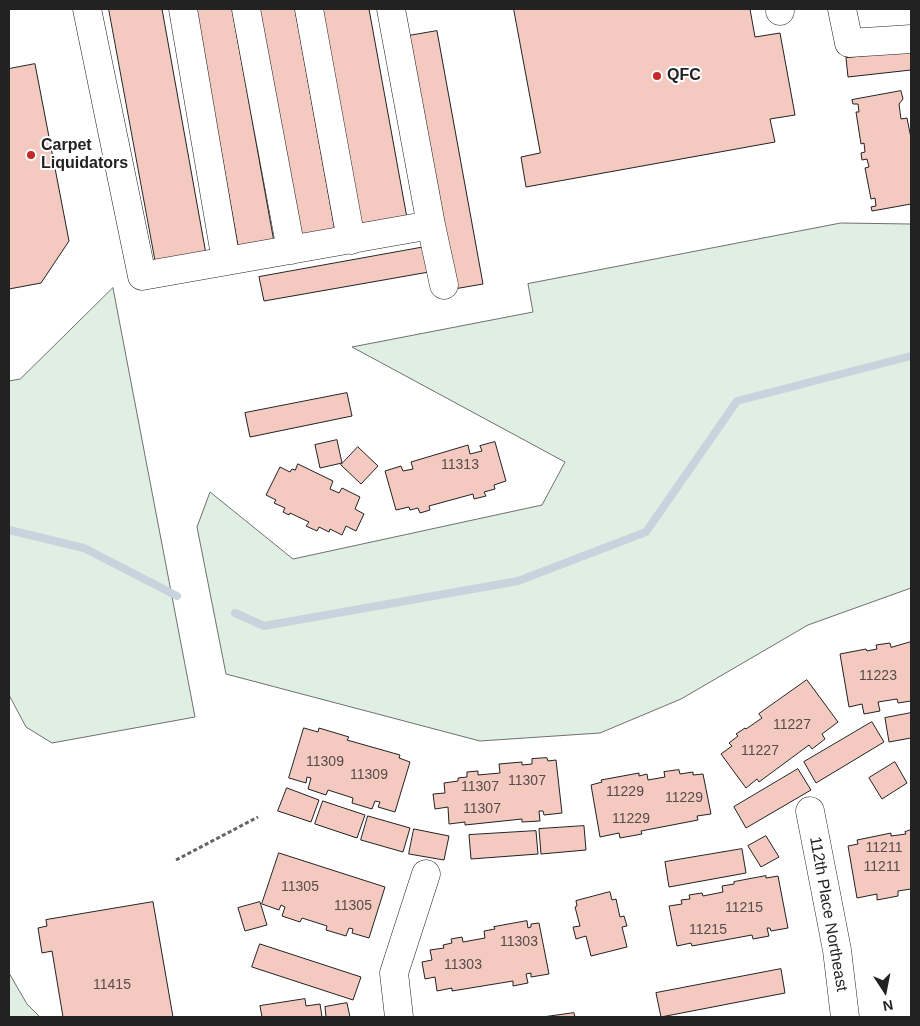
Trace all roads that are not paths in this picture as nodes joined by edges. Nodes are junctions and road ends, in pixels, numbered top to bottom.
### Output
1 (87, 9) edge
2 (183, 9) edge
3 (246, 9) edge
4 (309, 9) edge
5 (391, 9) edge
6 (842, 9) edge
7 (911, 39) edge
8 (431, 226) junction
9 (351, 240) junction
10 (291, 250) junction
11 (226, 261) junction
12 (444, 285) dead end
13 (810, 812) dead end
14 (426, 874) dead end
15 (399, 1017) edge
16 (845, 1017) edge

1 - 11 street
2 - 11 street
3 - 10 street
4 - 9 street
5 - 8 street
6 - 7 street
8 - 9 street
8 - 12 street
9 - 10 street
10 - 11 street
13 - 16 street, 112th Place Northeast
14 - 15 street

